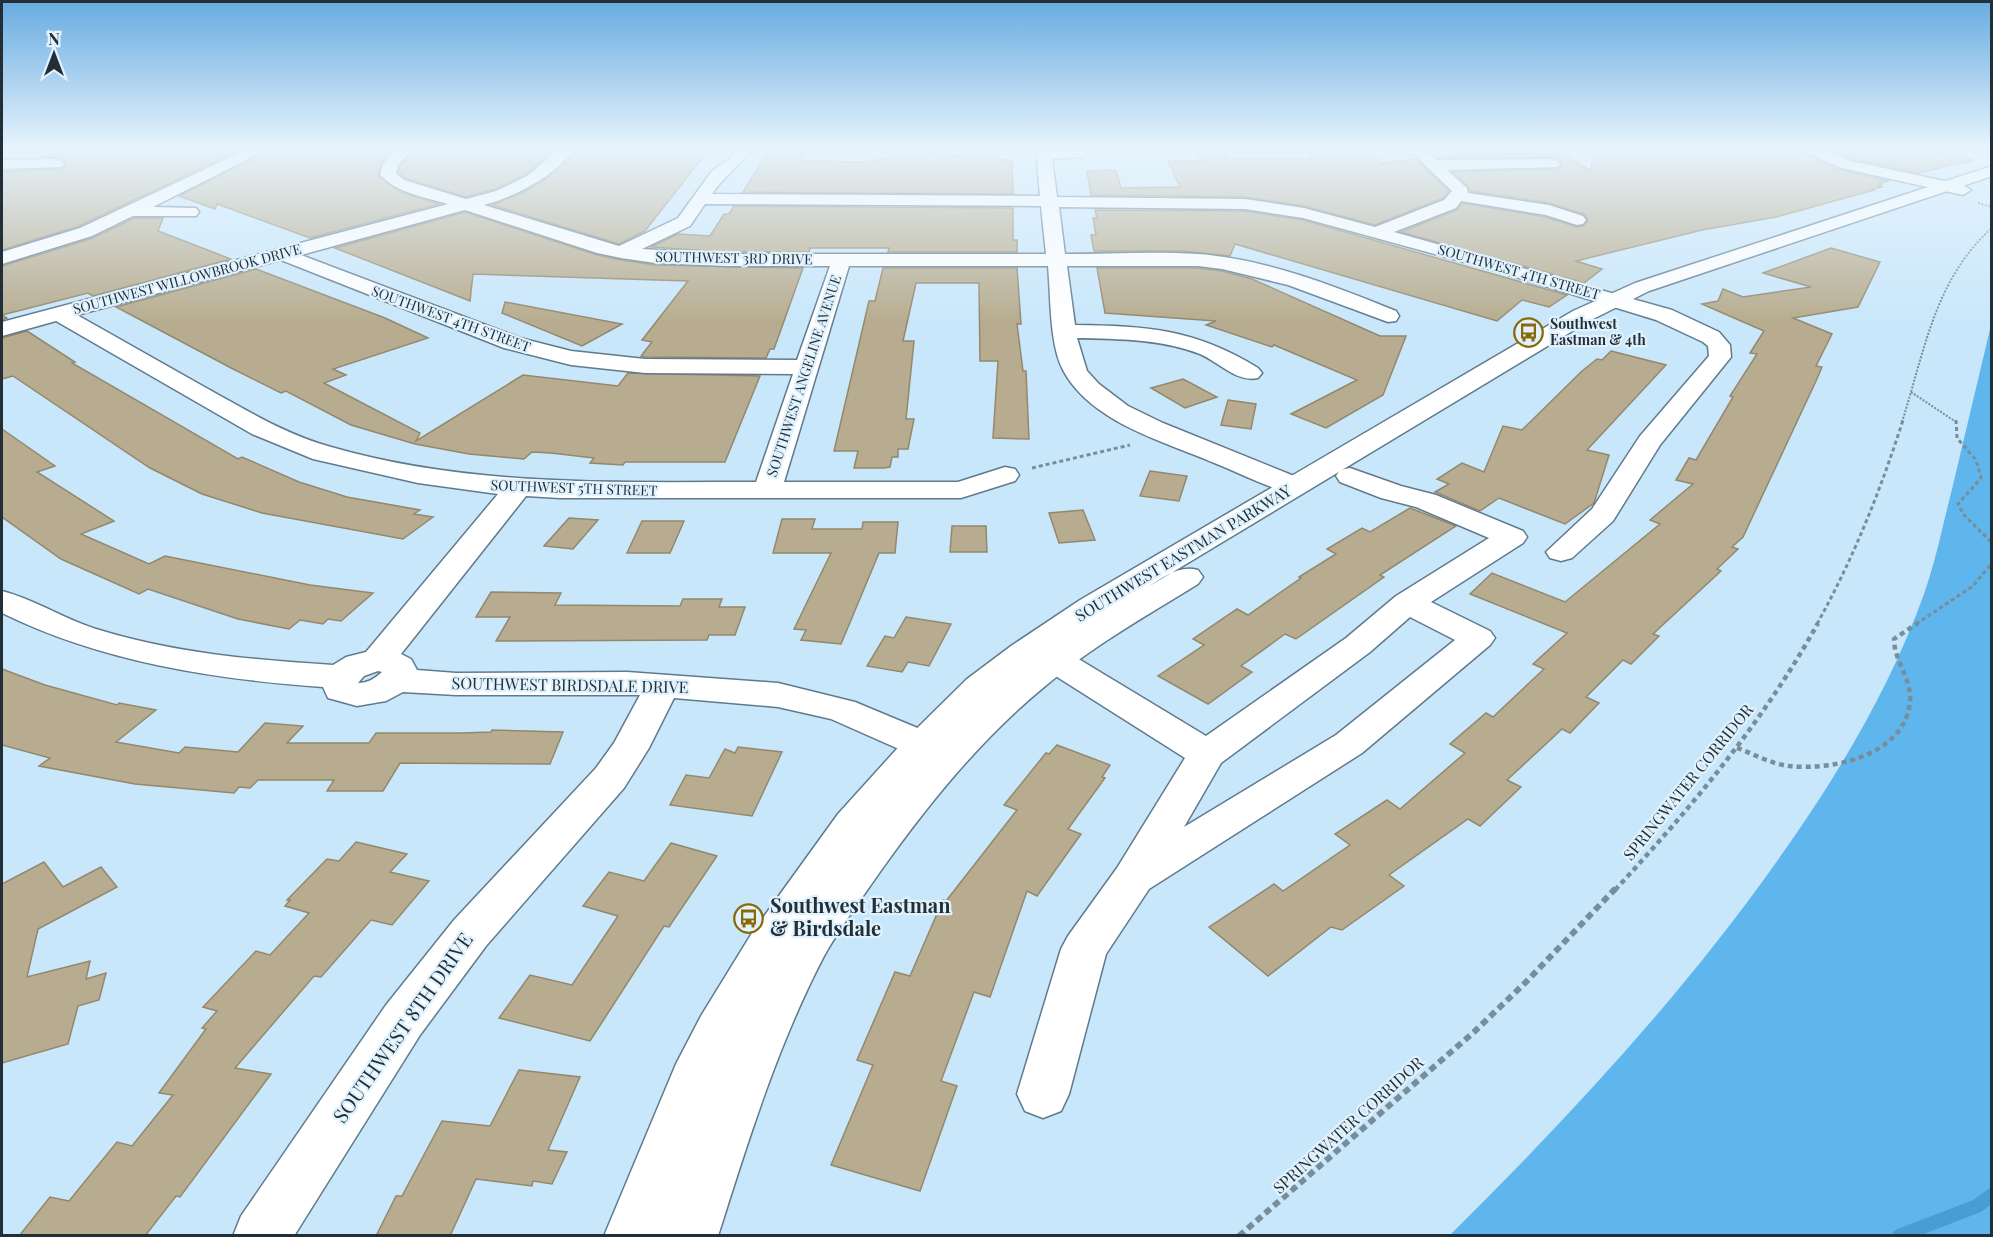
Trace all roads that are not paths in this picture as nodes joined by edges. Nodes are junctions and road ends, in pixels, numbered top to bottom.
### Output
1 (144, 206) edge
2 (465, 206) joint
3 (697, 206) edge
4 (1050, 206) edge
5 (1254, 206) edge
6 (1446, 206) edge
7 (1521, 206) edge
8 (1904, 206) edge
9 (131, 212) junction
10 (190, 212) dead end
11 (1578, 220) dead end
12 (1378, 232) junction
13 (621, 252) junction
14 (282, 254) junction
15 (2, 258) edge
16 (841, 260) junction
17 (1056, 260) junction
18 (1623, 303) junction
19 (59, 314) junction
20 (1388, 316) dead end
21 (2, 329) edge
22 (1065, 332) junction
23 (806, 367) junction
24 (1250, 373) dead end
25 (1393, 427) junction
26 (1363, 468) junction
27 (1005, 476) road end
28 (1294, 486) junction
29 (518, 488) junction
30 (767, 491) junction
31 (1561, 552) dead end
32 (2, 601) edge
33 (1407, 603) junction
34 (1055, 660) junction
35 (387, 670) junction
36 (663, 685) junction
37 (936, 749) junction
38 (1207, 754) junction
39 (1131, 880) junction
40 (1043, 1094) dead end
41 (261, 1236) edge
42 (632, 1236) edge
43 (689, 1236) edge

1 - 9 street
2 - 13 street, SOUTHWEST 3RD DRIVE
2 - 14 street, SOUTHWEST WILLOWBROOK DRIVE
3 - 13 street
4 - 17 street
5 - 12 street, SOUTHWEST 4TH STREET
6 - 12 street
7 - 11 street
8 - 18 street, SOUTHWEST EASTMAN PARKWAY
9 - 10 street
9 - 15 street
12 - 18 street, SOUTHWEST 4TH STREET
13 - 16 street, SOUTHWEST 3RD DRIVE
14 - 19 street, SOUTHWEST WILLOWBROOK DRIVE
14 - 23 street, SOUTHWEST 4TH STREET
16 - 17 street, SOUTHWEST 3RD DRIVE
16 - 23 street, SOUTHWEST ANGELINE AVENUE
17 - 20 street, SOUTHWEST 3RD DRIVE
17 - 22 street
18 - 25 street, SOUTHWEST EASTMAN PARKWAY
18 - 26 street, SOUTHWEST EASTMAN PARKWAY
18 - 31 street, SOUTHWEST 4TH STREET
19 - 21 street, SOUTHWEST WILLOWBROOK DRIVE
19 - 29 street, SOUTHWEST 5TH STREET
22 - 24 street
22 - 28 street
23 - 30 street, SOUTHWEST ANGELINE AVENUE
25 - 26 street
25 - 28 street, SOUTHWEST EASTMAN PARKWAY
26 - 33 street
26 - 34 street, SOUTHWEST EASTMAN PARKWAY
27 - 30 street, SOUTHWEST 5TH STREET
28 - 37 street, SOUTHWEST EASTMAN PARKWAY
29 - 30 street, SOUTHWEST 5TH STREET
29 - 35 street
32 - 35 street, SOUTHWEST BIRDSDALE DRIVE
33 - 38 street
33 - 39 street
34 - 37 street, SOUTHWEST EASTMAN PARKWAY
34 - 38 street
35 - 36 street, SOUTHWEST BIRDSDALE DRIVE
36 - 37 street, SOUTHWEST BIRDSDALE DRIVE
36 - 41 street, SOUTHWEST 8TH DRIVE
37 - 42 street, SOUTHWEST EASTMAN PARKWAY
37 - 43 street, SOUTHWEST EASTMAN PARKWAY
38 - 39 street
39 - 40 street

